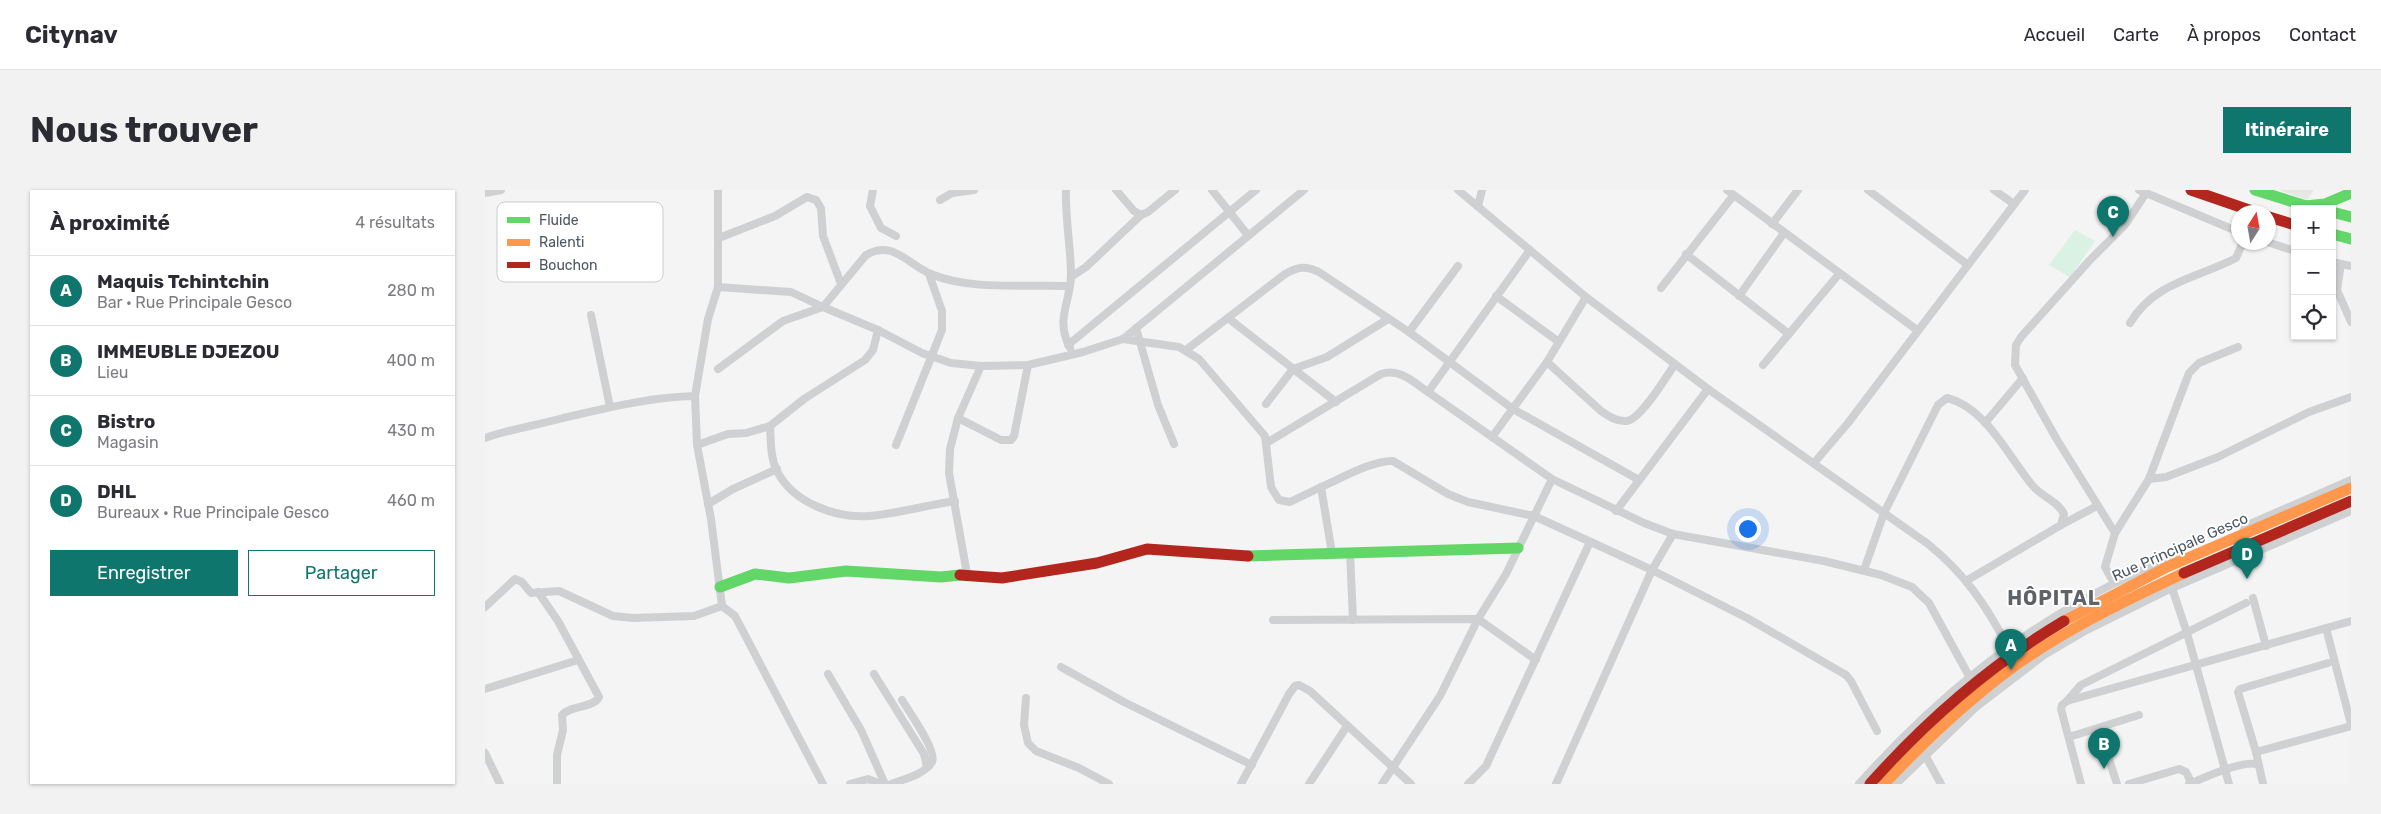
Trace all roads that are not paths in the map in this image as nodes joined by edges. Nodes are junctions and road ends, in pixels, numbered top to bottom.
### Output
1 (501, 190) edge
2 (718, 190) edge
3 (873, 190) edge
4 (974, 190) edge
5 (1067, 190) edge
6 (1117, 190) edge
7 (1175, 190) edge
8 (1212, 190) edge
9 (1256, 190) edge
10 (1304, 190) edge
11 (1458, 190) edge
12 (1482, 190) edge
13 (1727, 190) edge
14 (1798, 190) edge
15 (1868, 190) edge
16 (1994, 190) edge
17 (2025, 190) edge
18 (2191, 190) edge
19 (2255, 190) edge
20 (2143, 192) edge
21 (485, 193) edge
22 (2351, 193) edge
23 (1733, 196) junction
24 (940, 200) dead end
25 (2014, 204) junction
26 (2235, 205) edge
27 (2301, 205) edge
28 (2314, 205) edge
29 (1478, 206) junction
30 (1230, 212) junction
31 (2336, 213) edge
32 (1141, 215) junction
33 (2351, 217) edge
34 (2276, 218) edge
35 (2291, 223) edge
36 (1772, 224) junction
37 (2231, 229) edge
38 (1784, 233) junction
39 (1247, 234) junction
40 (2336, 235) edge
41 (896, 236) dead end
42 (719, 238) junction
43 (2351, 239) edge
44 (2276, 245) edge
45 (1530, 250) junction
46 (2240, 250) edge
47 (2292, 250) edge
48 (1686, 254) junction
49 (2336, 263) edge
50 (2341, 264) junction
51 (1458, 266) dead end
52 (1968, 266) junction
53 (2351, 266) edge
54 (929, 274) junction
55 (1839, 274) junction
56 (1071, 277) junction
57 (841, 284) junction
58 (1070, 286) junction
59 (718, 287) junction
60 (1661, 288) dead end
61 (1496, 296) junction
62 (1739, 296) junction
63 (1586, 297) junction
64 (823, 307) junction
65 (591, 315) dead end
66 (1228, 318) junction
67 (1389, 319) junction
68 (2351, 322) edge
69 (2130, 323) dead end
70 (1136, 328) junction
71 (878, 330) junction
72 (1917, 330) junction
73 (1409, 332) junction
74 (1789, 334) junction
75 (1123, 338) junction
76 (1141, 341) junction
77 (1559, 342) junction
78 (1068, 345) junction
79 (2238, 347) dead end
80 (1186, 350) junction
81 (1073, 354) junction
82 (933, 357) junction
83 (1448, 362) junction
84 (1547, 362) junction
85 (1675, 364) junction
86 (1028, 365) junction
87 (1763, 365) dead end
88 (981, 366) junction
89 (718, 369) dead end
90 (1293, 369) junction
91 (2023, 378) junction
92 (1708, 388) junction
93 (1428, 392) junction
94 (695, 396) junction
95 (2351, 397) edge
96 (1336, 402) junction
97 (1266, 404) dead end
98 (611, 407) junction
99 (1513, 409) junction
100 (959, 418) junction
101 (1985, 423) junction
102 (770, 426) junction
103 (485, 438) edge
104 (1491, 438) junction
105 (1268, 442) junction
106 (1174, 444) dead end
107 (697, 445) junction
108 (896, 445) dead end
109 (1814, 463) junction
110 (777, 470) junction
111 (1552, 479) junction
112 (2149, 479) junction
113 (1639, 480) junction
114 (2351, 480) edge
115 (1321, 488) junction
116 (2351, 488) edge
117 (955, 501) junction
118 (2351, 501) edge
119 (708, 504) junction
120 (2097, 506) junction
121 (1616, 511) junction
122 (2351, 511) edge
123 (1884, 513) junction
124 (1533, 516) junction
125 (2061, 525) junction
126 (2115, 533) junction
127 (1673, 534) junction
128 (1590, 542) junction
129 (1518, 548) junction
130 (1349, 552) junction
131 (1332, 553) junction
132 (1652, 570) junction
133 (1864, 570) junction
134 (967, 574) junction
135 (1966, 581) junction
136 (2114, 584) junction
137 (721, 587) junction
138 (2172, 588) junction
139 (538, 592) junction
140 (722, 606) junction
141 (485, 607) edge
142 (1479, 619) junction
143 (1273, 620) dead end
144 (1353, 620) junction
145 (2351, 621) edge
146 (2325, 628) junction
147 (2187, 633) junction
148 (2266, 646) junction
149 (2008, 647) junction
150 (578, 660) junction
151 (1536, 660) junction
152 (2328, 663) dead end
153 (2196, 664) junction
154 (1061, 667) dead end
155 (828, 674) dead end
156 (874, 674) dead end
157 (1969, 676) junction
158 (485, 689) edge
159 (1027, 698) dead end
160 (902, 700) dead end
161 (2067, 701) junction
162 (2139, 716) dead end
163 (2351, 725) edge
164 (1347, 726) junction
165 (2099, 728) junction
166 (1877, 731) dead end
167 (2069, 738) junction
168 (2256, 752) junction
169 (485, 753) edge
170 (1925, 755) junction
171 (2257, 764) junction
172 (1252, 765) junction
173 (927, 767) junction
174 (1392, 767) junction
175 (2225, 770) junction
176 (500, 784) edge
177 (557, 784) edge
178 (823, 784) edge
179 (850, 784) edge
180 (883, 784) edge
181 (891, 784) edge
182 (1109, 784) edge
183 (1241, 784) edge
184 (1309, 784) edge
185 (1382, 784) edge
186 (1411, 784) edge
187 (1468, 784) edge
188 (1556, 784) edge
189 (1859, 784) edge
190 (1870, 784) edge
191 (1884, 784) edge
192 (1896, 784) edge
193 (1941, 784) edge
194 (2081, 784) edge
195 (2117, 784) edge
196 (2129, 784) edge
197 (2191, 784) edge
198 (2229, 784) edge
199 (2263, 784) edge

1 - 21 street
2 - 42 street
3 - 41 street
4 - 24 street
5 - 56 street
6 - 32 street
7 - 32 street
8 - 30 street
9 - 30 street
10 - 39 street
11 - 29 street
12 - 29 street
13 - 23 street
14 - 36 street
15 - 52 street
16 - 25 street
17 - 25 street
18 - 26 main road
19 - 27 main road
20 - 37 street
20 - 91 street
22 - 28 main road
23 - 36 street
23 - 48 street
25 - 52 street
29 - 45 street
30 - 39 street
30 - 78 street
31 - 33 main road
32 - 56 street
34 - 35 main road
36 - 38 street
38 - 55 street
38 - 62 street
39 - 70 street
40 - 43 main road
42 - 57 street
42 - 59 street
44 - 47 street
45 - 61 street
45 - 63 street
46 - 69 street
48 - 60 street
48 - 62 street
49 - 50 street
50 - 53 street
50 - 68 street
51 - 73 street
52 - 72 street
54 - 57 street
54 - 58 street
54 - 82 street
55 - 72 street
55 - 74 street
56 - 58 street
57 - 64 street
58 - 78 street
59 - 64 street
59 - 94 street
61 - 77 street
61 - 83 street
62 - 74 street
63 - 77 street
63 - 85 street
64 - 71 street
64 - 89 street
65 - 98 street
66 - 67 street
66 - 80 street
66 - 90 street
67 - 73 street
67 - 90 street
70 - 75 street
70 - 76 street
71 - 82 street
71 - 102 street
72 - 109 street
73 - 83 street
74 - 87 street
75 - 76 street
75 - 81 street
76 - 80 street
76 - 106 street
77 - 84 street
78 - 81 street
79 - 112 street
80 - 105 street
81 - 86 street
82 - 88 street
82 - 108 street
83 - 93 street
83 - 99 street
84 - 85 street
84 - 99 street
85 - 92 street
86 - 88 street
86 - 100 street
88 - 100 street
90 - 96 street
90 - 97 street
91 - 101 street
91 - 120 street
92 - 109 street
92 - 113 street
93 - 96 street
93 - 104 street
94 - 98 street
94 - 107 street
95 - 112 street
96 - 105 street
98 - 103 street
99 - 104 street
99 - 113 street
100 - 117 street
101 - 123 street
101 - 125 street
102 - 107 street
102 - 110 street
104 - 111 street
105 - 115 street
107 - 119 street
109 - 123 street
110 - 117 street
110 - 119 street
111 - 121 street
111 - 124 street
112 - 126 street
113 - 121 street
114 - 136 street
115 - 124 street
115 - 131 street
116 - 190 main road, Rue Principale Gesco
117 - 134 street
118 - 191 main road, Rue Principale Gesco
119 - 137 street
120 - 125 street
120 - 126 street
121 - 127 street
122 - 138 street
123 - 133 street
123 - 135 street
124 - 128 street
124 - 129 street
125 - 135 street
126 - 136 street
127 - 132 street
127 - 133 street
128 - 132 street
128 - 151 street
129 - 130 main road
129 - 142 street
130 - 131 main road
130 - 144 street
131 - 134 main road
132 - 166 street
132 - 188 street
133 - 157 street
134 - 137 main road
135 - 149 street
136 - 149 street
137 - 140 street
138 - 147 street
138 - 170 street
139 - 140 street
139 - 141 street
139 - 150 street
140 - 178 street
142 - 144 street
142 - 151 street
142 - 174 street
143 - 144 street
145 - 146 street
146 - 148 street
146 - 163 street
147 - 148 street
147 - 153 street
147 - 161 street
148 - 153 street
149 - 157 street
150 - 158 street
150 - 177 street
151 - 187 street
152 - 168 street
153 - 161 street
153 - 175 street
154 - 172 street
155 - 180 street
156 - 173 street
157 - 189 street
159 - 182 street
160 - 173 street
161 - 167 street
162 - 165 street
163 - 168 street
164 - 172 street
164 - 174 street
164 - 184 street
165 - 167 street
165 - 195 street
167 - 194 street
168 - 171 street
169 - 176 street
170 - 192 street
170 - 193 street
171 - 175 street
171 - 199 street
172 - 183 street
173 - 181 street
174 - 185 street
174 - 186 street
175 - 197 street
175 - 198 street
179 - 180 street
196 - 197 street

